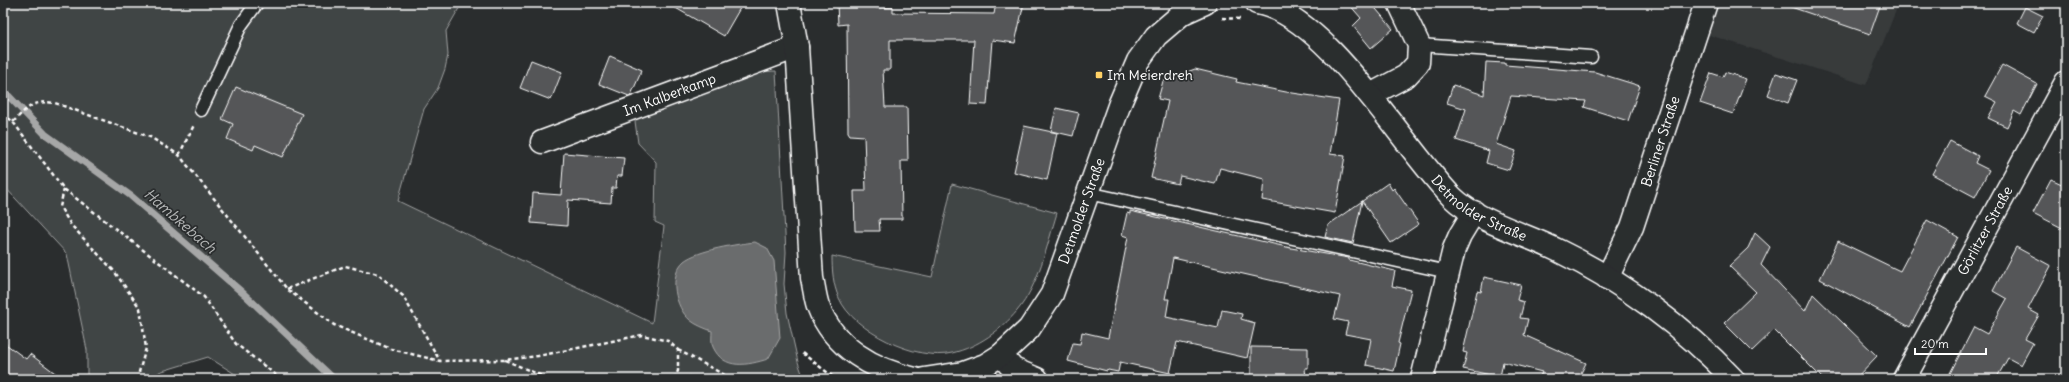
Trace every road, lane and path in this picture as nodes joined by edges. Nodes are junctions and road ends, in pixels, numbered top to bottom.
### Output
1 (257, 3) edge
2 (788, 3) edge
3 (1206, 3) edge
4 (1399, 3) edge
5 (1706, 3) edge
6 (1252, 11) edge
7 (1221, 18) dead end
8 (1419, 46) junction
9 (797, 47) junction
10 (1591, 57) dead end
11 (2066, 82) edge
12 (1370, 95) junction
13 (201, 110) joint
14 (3, 113) edge
15 (13, 122) junction
16 (542, 142) dead end
17 (179, 155) junction
18 (64, 189) junction
19 (1088, 193) junction
20 (1474, 212) junction
21 (1448, 272) junction
22 (1607, 278) junction
23 (286, 289) junction
24 (678, 350) junction
25 (802, 353) dead end
26 (1001, 355) junction
27 (504, 360) junction
28 (440, 361) junction
29 (963, 376) edge
30 (137, 379) edge
31 (281, 379) edge
32 (549, 379) edge
33 (674, 379) edge
34 (732, 379) edge
35 (836, 379) edge
36 (915, 379) edge
37 (924, 379) edge
38 (1037, 379) edge
39 (1422, 379) edge
40 (1733, 379) edge
41 (1904, 379) edge

1 - 13 lane
2 - 9 main road
3 - 19 main road, Detmolder Straße
4 - 8 main road
5 - 22 main road, Berliner Straße
6 - 7 path
6 - 12 main road, Detmolder Straße
8 - 10 lane
8 - 12 main road
9 - 16 main road, Im Kalberkamp
9 - 36 main road
11 - 41 main road, Görlitzer Straße
12 - 20 main road, Detmolder Straße
13 - 17 path
14 - 15 path
15 - 17 path
15 - 18 path
17 - 23 path
18 - 30 path
18 - 31 path
19 - 21 lane
19 - 26 main road, Detmolder Straße
20 - 21 main road
20 - 22 main road, Detmolder Straße
21 - 39 main road
22 - 40 main road, Detmolder Straße
23 - 28 path
23 - 28 path
24 - 27 path
24 - 33 path
24 - 34 path
25 - 35 path
26 - 29 main road, Detmolder Straße
26 - 38 main road
27 - 28 path
27 - 32 path
29 - 37 main road, Detmolder Straße

